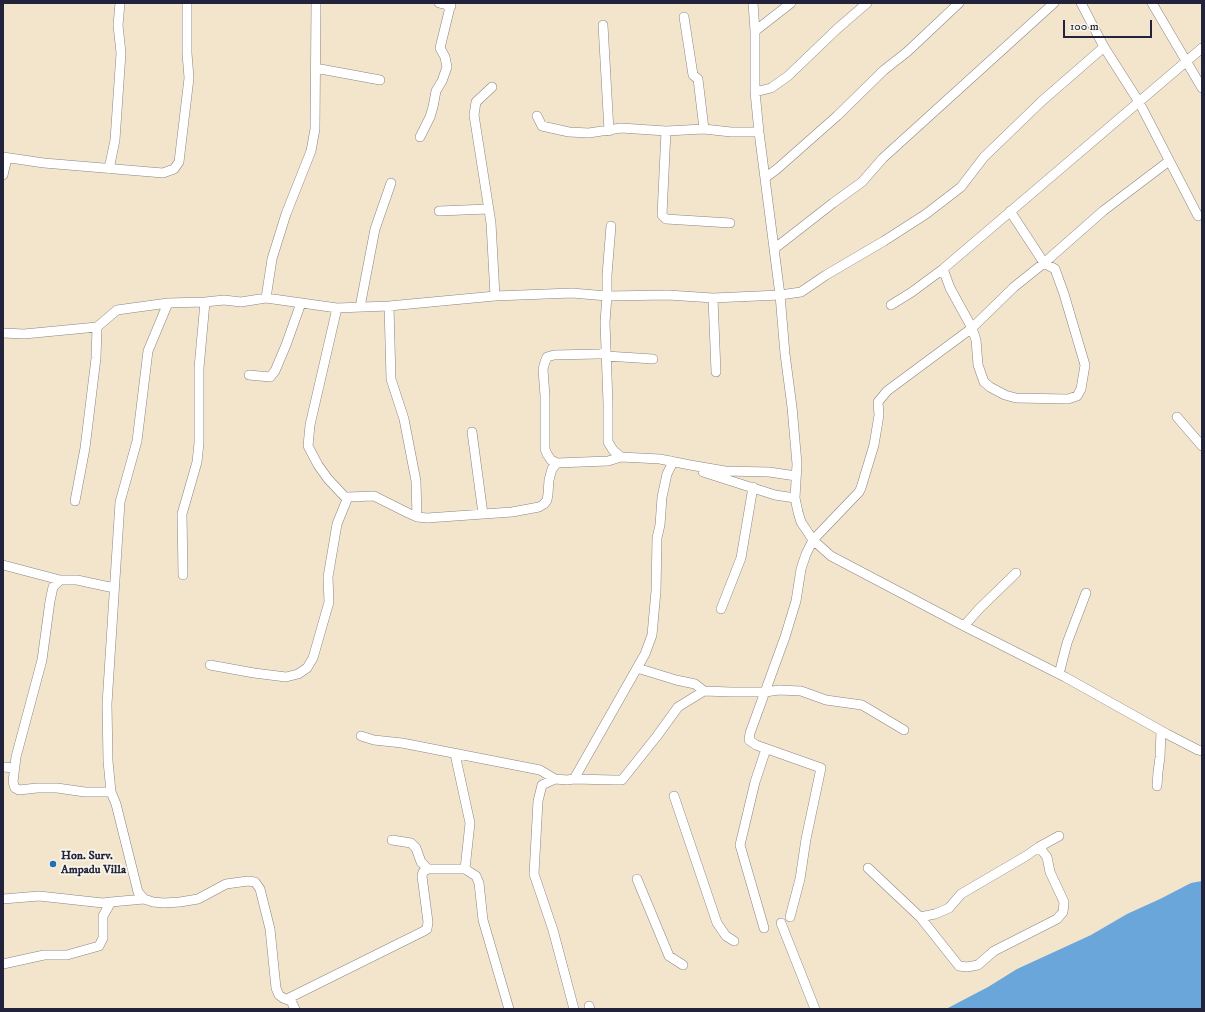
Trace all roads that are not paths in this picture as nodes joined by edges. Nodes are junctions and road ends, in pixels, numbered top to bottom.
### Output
1 (120, 3) edge
2 (187, 3) edge
3 (316, 3) edge
4 (440, 3) edge
5 (753, 3) edge
6 (791, 3) edge
7 (867, 3) edge
8 (959, 3) edge
9 (1054, 3) edge
10 (1081, 3) edge
11 (1152, 3) edge
12 (451, 4) edge
13 (684, 17) dead end
14 (603, 26) dead end
15 (755, 32) junction
16 (1104, 47) junction
17 (1202, 48) edge
18 (1186, 61) junction
19 (315, 68) junction
20 (380, 80) dead end
21 (492, 87) dead end
22 (1202, 88) edge
23 (754, 92) junction
24 (1139, 102) junction
25 (537, 116) dead end
26 (704, 128) junction
27 (666, 130) junction
28 (609, 131) junction
29 (759, 132) junction
30 (420, 137) dead end
31 (5, 158) edge
32 (1169, 161) junction
33 (109, 169) junction
34 (3, 175) edge
35 (765, 178) junction
36 (390, 183) dead end
37 (488, 209) junction
38 (439, 211) dead end
39 (1010, 211) junction
40 (1198, 216) dead end
41 (730, 223) dead end
42 (611, 226) dead end
43 (774, 249) junction
44 (1044, 263) junction
45 (943, 269) junction
46 (780, 295) junction
47 (495, 296) junction
48 (607, 296) junction
49 (266, 298) junction
50 (713, 298) junction
51 (205, 302) junction
52 (168, 303) junction
53 (301, 303) junction
54 (890, 305) dead end
55 (389, 306) junction
56 (360, 307) junction
57 (337, 308) junction
58 (97, 327) junction
59 (972, 328) junction
60 (3, 333) edge
61 (605, 353) junction
62 (653, 359) dead end
63 (716, 372) dead end
64 (249, 375) dead end
65 (1177, 417) dead end
66 (472, 432) dead end
67 (1202, 446) edge
68 (621, 457) junction
69 (557, 463) junction
70 (671, 463) junction
71 (796, 476) junction
72 (753, 487) junction
73 (348, 497) junction
74 (796, 498) junction
75 (75, 501) dead end
76 (483, 514) junction
77 (417, 517) junction
78 (813, 540) junction
79 (3, 565) edge
80 (1016, 573) dead end
81 (183, 575) dead end
82 (60, 580) junction
83 (114, 588) junction
84 (1086, 593) dead end
85 (721, 609) dead end
86 (964, 626) junction
87 (210, 665) dead end
88 (637, 668) junction
89 (1059, 674) junction
90 (704, 690) junction
91 (765, 692) junction
92 (904, 730) dead end
93 (1161, 731) junction
94 (361, 736) dead end
95 (766, 749) junction
96 (1202, 751) edge
97 (455, 754) junction
98 (3, 767) edge
99 (14, 768) junction
100 (555, 779) junction
101 (574, 779) junction
102 (1157, 786) dead end
103 (111, 792) junction
104 (674, 796) dead end
105 (1059, 836) dead end
106 (392, 840) dead end
107 (1039, 847) junction
108 (868, 868) dead end
109 (428, 869) junction
110 (465, 869) junction
111 (637, 879) dead end
112 (3, 899) edge
113 (144, 899) junction
114 (111, 902) junction
115 (790, 917) dead end
116 (920, 917) junction
117 (781, 922) dead end
118 (764, 928) dead end
119 (734, 941) dead end
120 (3, 964) edge
121 (683, 965) dead end
122 (287, 999) junction
123 (295, 1009) edge
124 (509, 1009) edge
125 (574, 1009) edge
126 (815, 1009) edge

1 - 33 street
2 - 33 street
3 - 19 street
4 - 12 street
5 - 15 street
6 - 15 street
7 - 23 street
8 - 35 street
9 - 43 street
10 - 16 street
11 - 18 street
12 - 30 street
13 - 26 street
14 - 28 street
15 - 23 street
16 - 24 street
16 - 46 street
17 - 18 street
18 - 22 street
18 - 24 street
19 - 20 street
19 - 49 street
21 - 37 street
23 - 29 street
24 - 32 street
24 - 39 street
25 - 28 street
26 - 27 street
26 - 29 street
27 - 28 street
27 - 41 street
29 - 35 street
31 - 33 street
31 - 34 street
32 - 40 street
32 - 44 street
35 - 43 street
36 - 56 street
37 - 38 street
37 - 47 street
39 - 44 street
39 - 45 street
42 - 48 street
43 - 46 street
44 - 59 street
44 - 59 street
45 - 54 street
45 - 59 street
46 - 50 street
46 - 71 street
47 - 48 street
47 - 55 street
48 - 50 street
48 - 61 street
49 - 51 street
49 - 53 street
50 - 63 street
51 - 52 street
51 - 81 street
52 - 58 street
52 - 83 street
53 - 57 street
53 - 64 street
55 - 56 street
55 - 77 street
56 - 57 street
57 - 73 street
58 - 60 street
58 - 75 street
59 - 78 street
61 - 62 street
61 - 68 street
61 - 69 street
65 - 67 street
66 - 76 street
68 - 69 street
68 - 70 street
69 - 76 street
70 - 71 street
70 - 72 street
70 - 88 street
71 - 74 street
72 - 74 street
72 - 85 street
73 - 77 street
73 - 87 street
74 - 78 street
76 - 77 street
78 - 86 street
78 - 91 street
79 - 82 street
80 - 86 street
82 - 83 street
82 - 99 street
83 - 103 street
84 - 89 street
86 - 89 street
88 - 90 street
88 - 101 street
89 - 93 street
90 - 91 street
90 - 101 street
91 - 92 street
91 - 95 street
93 - 96 street
93 - 102 street
94 - 97 street
95 - 115 street
95 - 118 street
97 - 100 street
97 - 110 street
98 - 99 street
99 - 103 street
100 - 101 street
100 - 125 street
103 - 113 street
104 - 119 street
105 - 107 street
106 - 109 street
107 - 116 street
107 - 116 street
108 - 116 street
109 - 110 street
109 - 122 street
110 - 124 street
111 - 121 street
112 - 114 street
113 - 114 street
113 - 122 street
114 - 120 street
117 - 126 street
122 - 123 street

